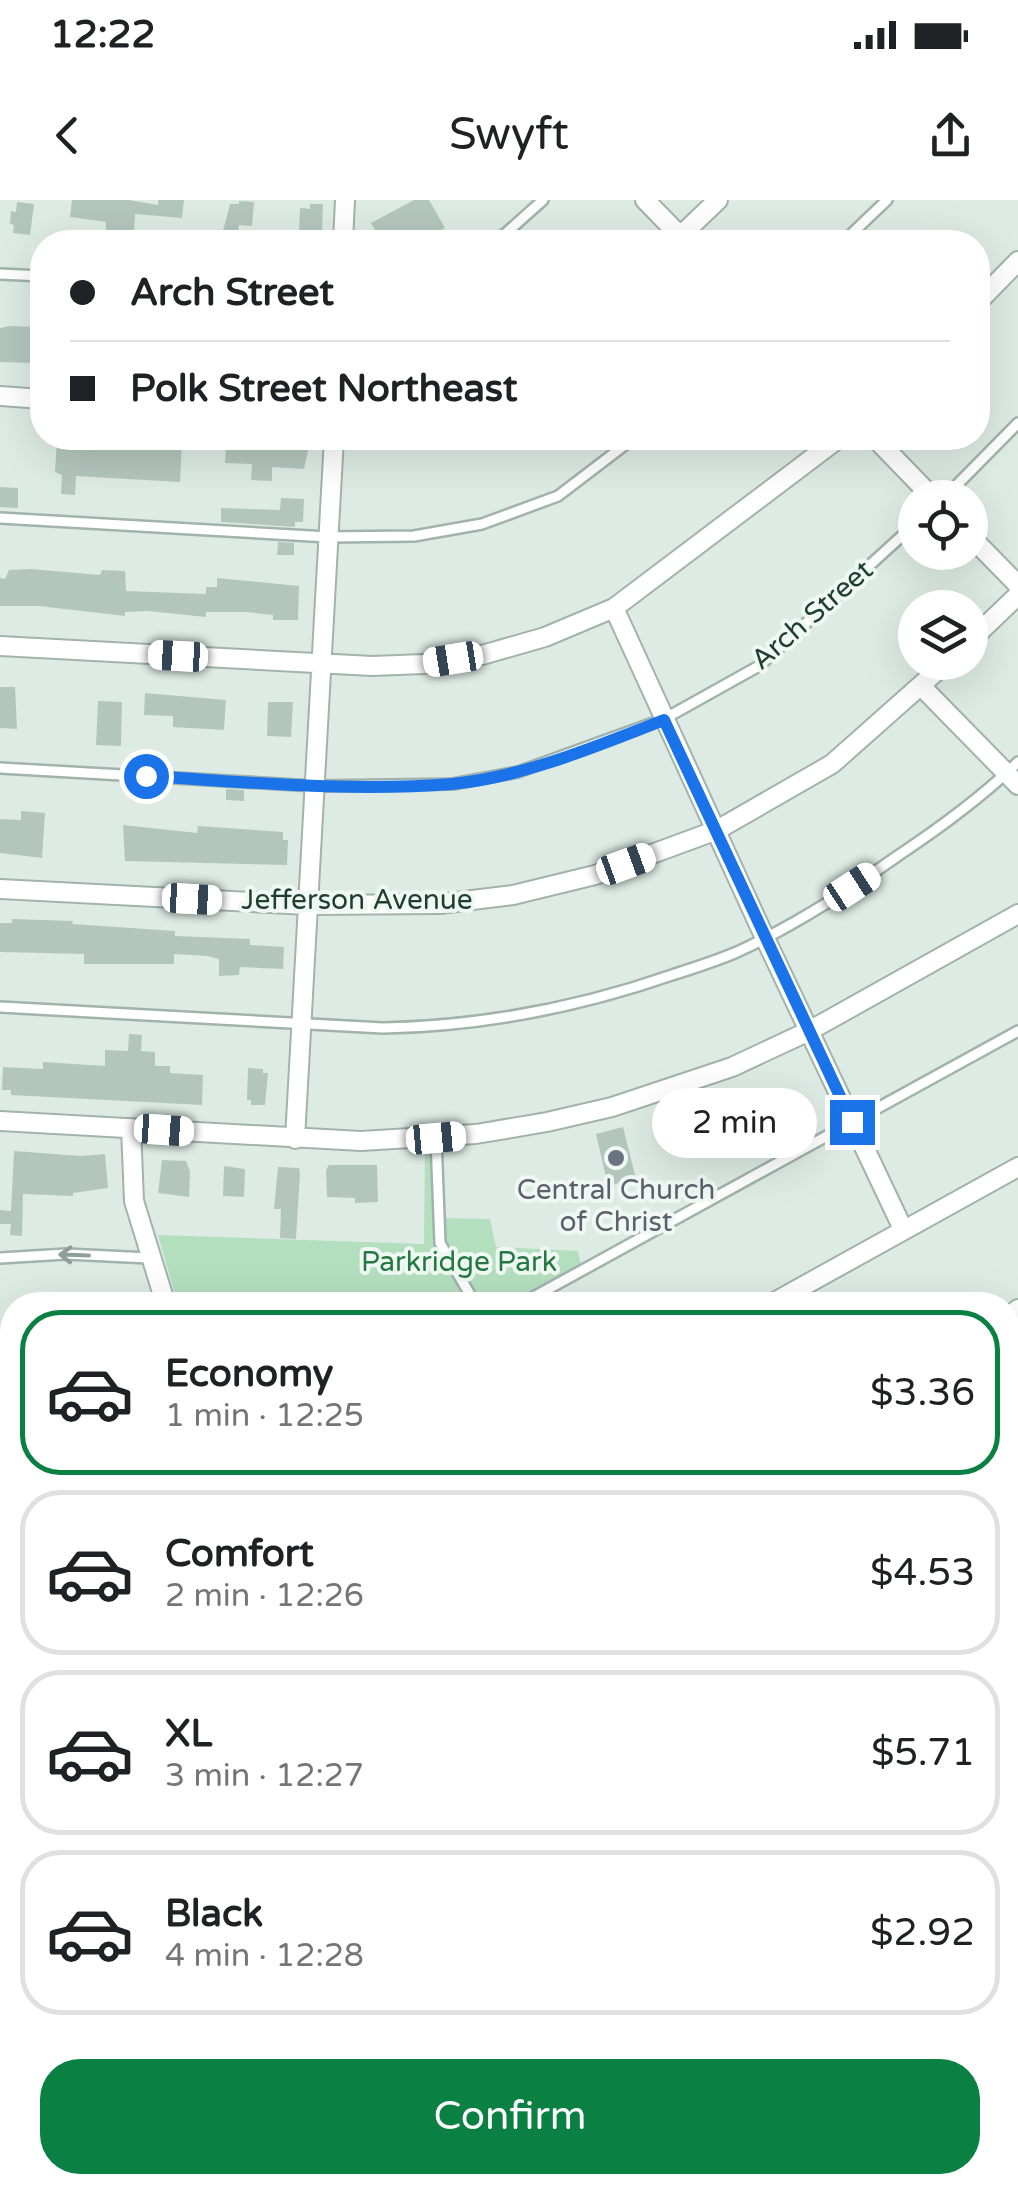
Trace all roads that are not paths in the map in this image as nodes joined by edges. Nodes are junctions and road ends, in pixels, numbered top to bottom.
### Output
1 (344, 200) edge
2 (543, 200) edge
3 (645, 200) edge
4 (718, 200) edge
5 (887, 200) edge
6 (343, 230) edge
7 (509, 230) edge
8 (671, 230) edge
9 (690, 230) edge
10 (856, 230) edge
11 (1018, 261) edge
12 (0, 274) edge
13 (30, 275) edge
14 (990, 290) edge
15 (0, 396) edge
16 (30, 398) edge
17 (1018, 423) edge
18 (333, 450) edge
19 (618, 450) edge
20 (823, 450) edge
21 (887, 450) edge
22 (916, 480) edge
23 (962, 480) edge
24 (0, 518) edge
25 (328, 537) junction
26 (898, 540) edge
27 (988, 554) edge
28 (1018, 585) edge
29 (1018, 596) edge
30 (614, 608) junction
31 (988, 624) edge
32 (0, 646) edge
33 (320, 664) junction
34 (929, 680) edge
35 (922, 687) junction
36 (664, 720) junction
37 (0, 768) edge
38 (1014, 773) edge
39 (315, 786) junction
40 (717, 830) junction
41 (0, 889) edge
42 (308, 905) junction
43 (1018, 914) edge
44 (765, 938) junction
45 (0, 1006) edge
46 (299, 1024) junction
47 (809, 1031) junction
48 (1018, 1031) edge
49 (0, 1121) edge
50 (852, 1122) junction
51 (131, 1128) junction
52 (436, 1138) junction
53 (295, 1139) junction
54 (1018, 1167) edge
55 (903, 1229) junction
56 (0, 1258) edge
57 (149, 1258) junction
58 (161, 1292) edge
59 (468, 1292) edge
60 (542, 1292) edge
61 (792, 1292) edge

1 - 6 street
2 - 7 lane
3 - 8 street
4 - 9 street
5 - 10 lane
11 - 14 street
12 - 13 lane
15 - 16 street
17 - 23 lane
18 - 25 street
19 - 25 lane
20 - 30 street
21 - 22 street
24 - 25 lane
25 - 33 street
26 - 36 lane, Arch Street
27 - 28 street
29 - 31 street
30 - 33 street
30 - 36 street
32 - 33 street
33 - 39 street
34 - 35 street, Jefferson Avenue
35 - 38 street
35 - 40 street, Jefferson Avenue
36 - 39 lane, Arch Street
36 - 40 street
37 - 39 lane, Arch Street
38 - 44 lane
39 - 42 street
40 - 42 street, Jefferson Avenue
40 - 44 street
41 - 42 street, Jefferson Avenue
42 - 46 street
43 - 47 street
44 - 46 lane
44 - 47 street
45 - 46 lane
46 - 53 street
47 - 50 street
47 - 52 street
48 - 50 lane
49 - 51 street
50 - 55 street
50 - 60 lane
51 - 53 street
51 - 57 street
52 - 53 street
52 - 59 lane
54 - 55 street
55 - 61 street
57 -> 56 lane
57 - 58 street

